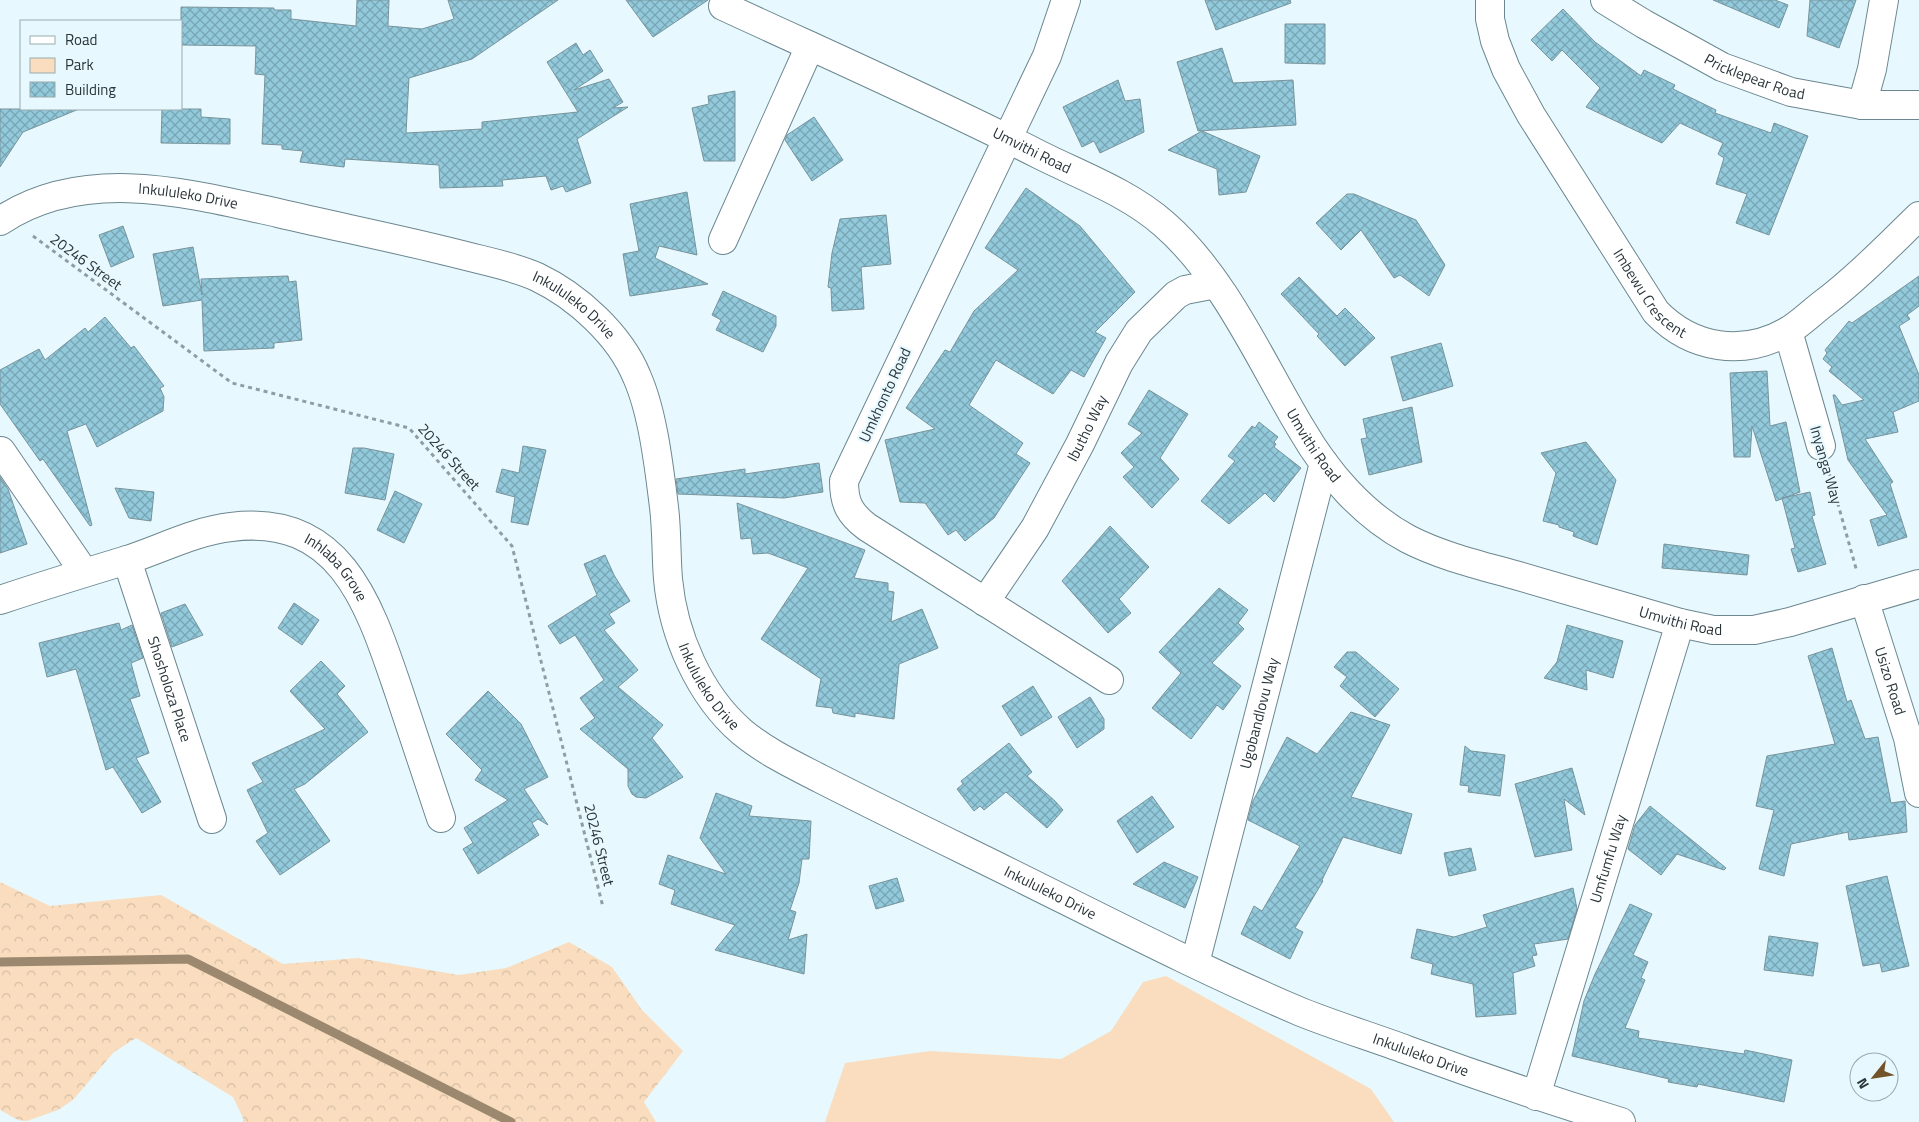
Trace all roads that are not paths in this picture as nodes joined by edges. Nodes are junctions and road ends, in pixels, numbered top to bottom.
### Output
1 (1066, 0) edge
2 (1490, 0) edge
3 (1605, 0) edge
4 (1884, 0) edge
5 (723, 6) dead end
6 (810, 46) junction
7 (1862, 105) junction
8 (1919, 105) edge
9 (1007, 138) junction
10 (1919, 216) edge
11 (3, 219) edge
12 (723, 240) dead end
13 (1216, 284) junction
14 (1788, 331) junction
15 (1821, 446) road end
16 (1, 451) dead end
17 (1324, 463) junction
18 (127, 560) junction
19 (84, 572) junction
20 (1919, 584) edge
21 (1864, 599) junction
22 (0, 600) edge
23 (985, 602) junction
24 (1680, 623) junction
25 (1109, 680) dead end
26 (1919, 793) edge
27 (441, 818) dead end
28 (212, 819) dead end
29 (1195, 963) junction
30 (1536, 1096) junction
31 (1621, 1122) edge

1 - 9 street, Umkhonto Road
2 - 14 street, Imbewu Crescent
3 - 7 street, Pricklepear Road
4 - 7 street
5 - 6 street, Umvithi Road
6 - 9 street, Umvithi Road
6 - 12 street
7 - 8 street, Pricklepear Road
9 - 13 street, Umvithi Road
9 - 23 street, Umkhonto Road
10 - 14 street, Imbewu Crescent
11 - 29 street, Inkululeko Drive
13 - 17 street, Umvithi Road
13 - 23 street, Ibutho Way
14 - 15 street, Inyanga Way
16 - 19 street
17 - 24 street, Umvithi Road
17 - 29 street, Ugobandlovu Way
18 - 19 street, Inhlaba Grove
18 - 27 street, Inhlaba Grove
18 - 28 street, Shosholoza Place
19 - 22 street, Inhlaba Grove
20 - 21 street, Umvithi Road
21 - 24 street, Umvithi Road
21 - 26 street, Usizo Road
23 - 25 street, Umkhonto Road
24 - 30 street, Umfumfu Way
29 - 30 street, Inkululeko Drive
30 - 31 street, Inkululeko Drive

